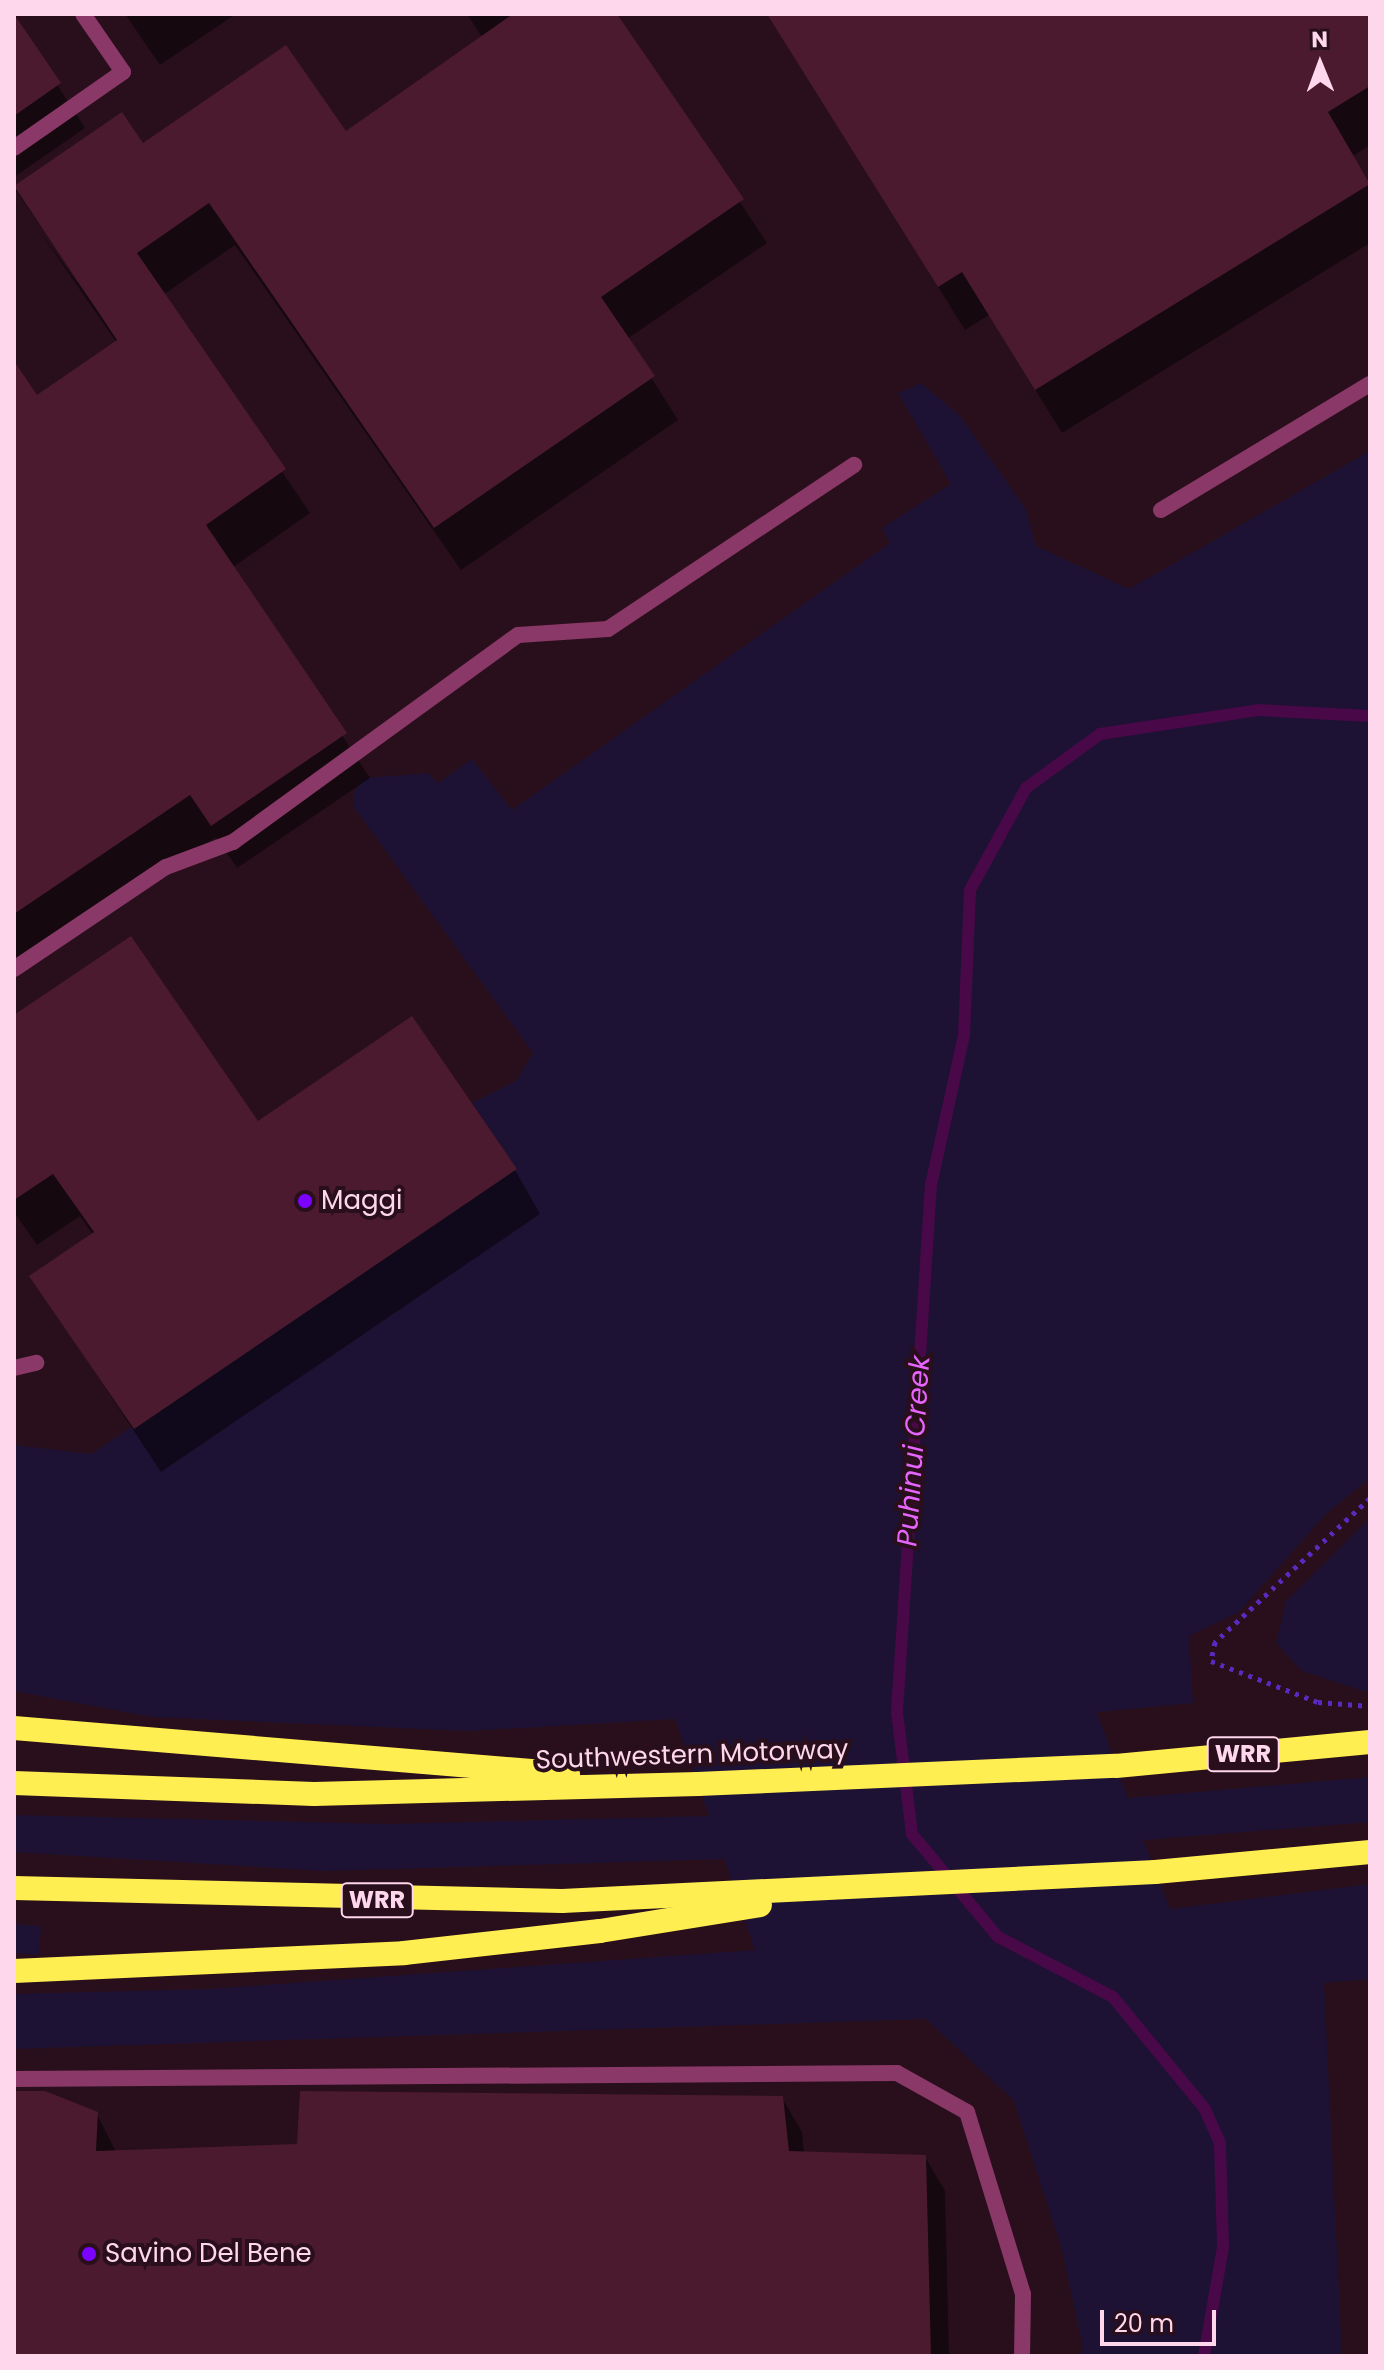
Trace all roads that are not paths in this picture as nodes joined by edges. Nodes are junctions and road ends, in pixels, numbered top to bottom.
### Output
1 (83, 14) edge
2 (14, 148) edge
3 (1370, 384) edge
4 (854, 465) dead end
5 (1161, 510) dead end
6 (14, 969) edge
7 (36, 1363) dead end
8 (14, 1368) edge
9 (14, 1728) edge
10 (1370, 1742) edge
11 (14, 1783) edge
12 (698, 1784) junction
13 (1370, 1852) edge
14 (14, 1888) edge
15 (743, 1901) junction
16 (14, 1971) edge
17 (14, 2079) edge
18 (1022, 2356) edge

1 - 2 lane
3 - 5 lane
4 - 6 lane
7 - 8 lane
9 - 12 highway
10 - 12 highway, Southwestern Motorway / WRR
11 - 12 highway, Southwestern Motorway / WRR
13 - 15 highway
14 - 15 highway, WRR
15 - 16 highway
17 - 18 lane

